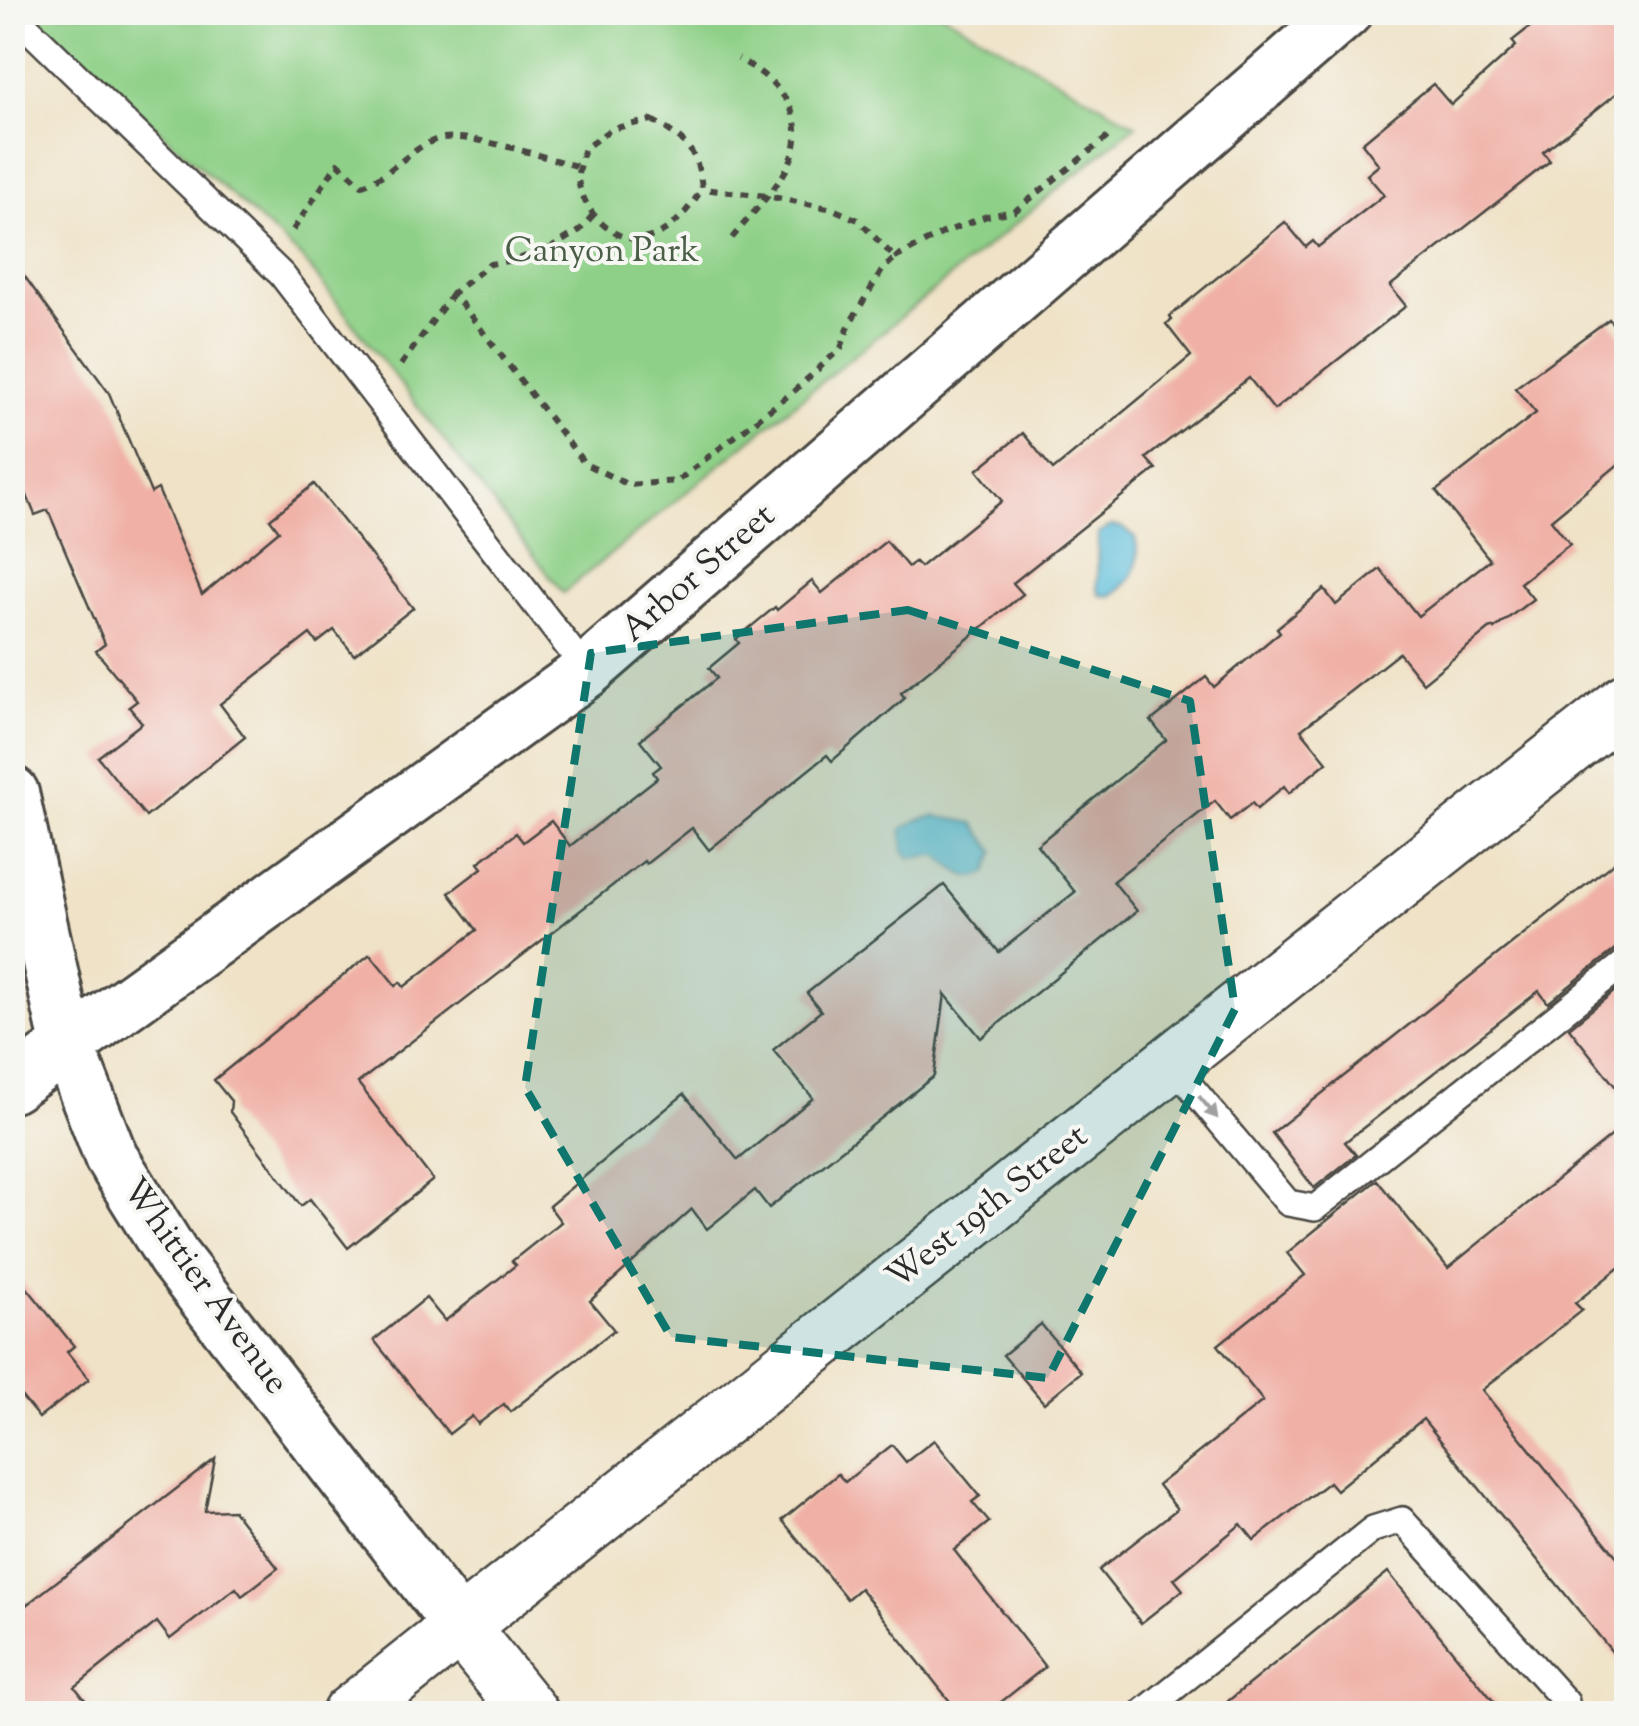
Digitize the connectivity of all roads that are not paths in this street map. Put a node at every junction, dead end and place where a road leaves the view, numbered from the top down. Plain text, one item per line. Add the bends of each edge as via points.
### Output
1 (1346, 12) edge
2 (12, 13) edge
3 (587, 671) junction
4 (1626, 702) edge
5 (12, 793) edge
6 (1626, 962) edge
7 (67, 1044) junction
8 (1171, 1063) junction
9 (12, 1086) edge
10 (459, 1625) junction
11 (350, 1714) edge
12 (531, 1714) edge
13 (1141, 1714) edge
14 (1565, 1714) edge

1 - 3 street, Arbor Street
2 - 3 lane via 270,264
3 - 7 street, Arbor Street
4 - 8 street, West 19th Street
5 - 7 street, Whittier Avenue
8 -> 6 lane via 1288,1204 1316,1208
7 - 9 street, Arbor Street
7 - 10 street, Whittier Avenue via 111,1157 174,1258
8 - 10 street, West 19th Street
10 - 11 street, West 19th Street
10 - 12 street, Whittier Avenue
13 - 14 lane via 1373,1528 1402,1520 1566,1702

